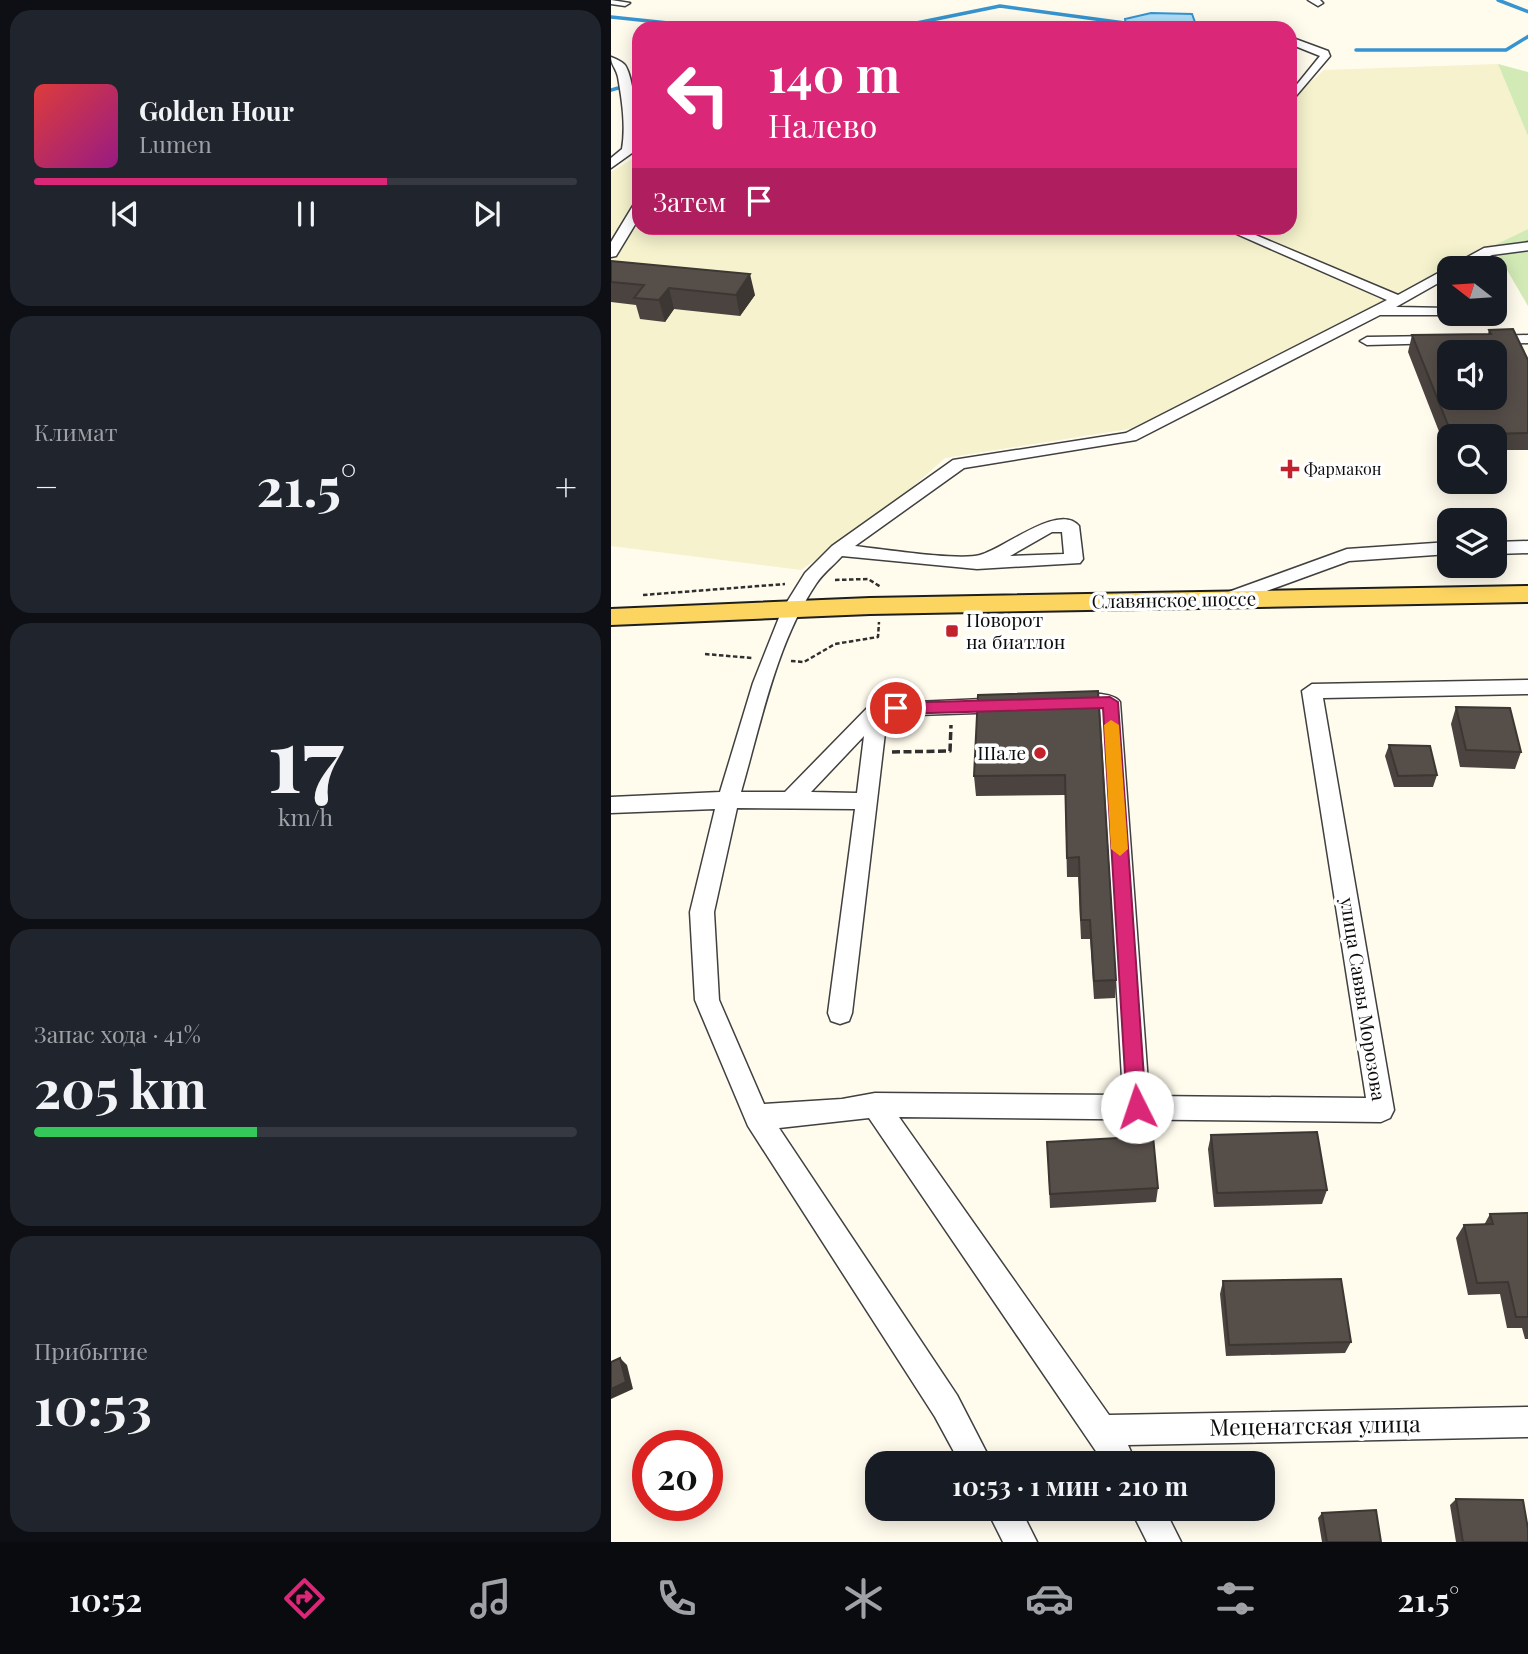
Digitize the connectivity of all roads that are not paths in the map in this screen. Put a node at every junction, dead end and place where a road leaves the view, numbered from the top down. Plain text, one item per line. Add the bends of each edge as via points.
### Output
1 (611, 1) edge
2 (625, 3) dead end
3 (1297, 43) edge
4 (611, 61) edge
5 (1297, 91) edge
6 (632, 141) edge
7 (632, 150) edge
8 (611, 164) edge
9 (632, 218) edge
10 (1246, 235) edge
11 (1528, 246) edge
12 (611, 253) edge
13 (1479, 256) edge
14 (1437, 278) edge
15 (1399, 300) junction
16 (1377, 311) junction
17 (1437, 312) edge
18 (1528, 339) edge
19 (1437, 340) edge
20 (1474, 340) edge
21 (1367, 341) dead end
22 (1528, 547) edge
23 (1507, 548) edge
24 (1437, 549) edge
25 (838, 550) junction
26 (977, 563) junction
27 (1528, 594) edge
28 (1227, 599) junction
29 (791, 610) junction
30 (611, 617) edge
31 (1528, 687) edge
32 (878, 709) junction
33 (873, 752) junction
34 (835, 754) junction
35 (728, 800) junction
36 (791, 800) junction
37 (867, 800) junction
38 (611, 805) edge
39 (840, 1013) dead end
40 (875, 1105) junction
41 (1137, 1107) junction
42 (756, 1117) junction
43 (1528, 1422) edge
44 (1102, 1430) junction
45 (970, 1451) edge
46 (1114, 1451) edge
47 (1009, 1521) edge
48 (1153, 1521) edge
49 (1021, 1542) edge
50 (1165, 1542) edge

1 - 2 street
3 - 5 street via 1325,56
4 - 6 street via 623,73
7 - 8 street
9 - 12 street
10 - 15 street
11 - 13 street
14 - 15 street
15 - 16 street
16 - 17 street
16 - 25 street via 1130,437 959,464
18 - 20 street
19 - 21 street
22 - 23 street
24 - 28 street via 1347,555
25 - 26 street
25 - 29 street via 811,577
26 - 26 street via 1074,559 1070,526 1048,526 1012,549
27 - 28 main road, Славянское шоссе
28 - 29 main road, Славянское шоссе
29 - 30 main road, Славянское шоссе
29 - 35 street via 763,683
31 - 41 street, улица Саввы Морозова via 1312,691 1381,1110
32 - 33 street
32 - 34 street
32 - 41 street via 1110,702
33 - 34 street
33 - 37 street
34 - 36 street
35 - 36 street
35 - 38 street
35 - 42 street via 702,912 707,1000
36 - 37 street
37 - 39 street
40 - 41 street, улица Саввы Морозова
40 - 42 street, улица Саввы Морозова
40 - 44 street
42 - 45 street via 946,1406
43 - 44 street, Меценатская улица
44 - 46 street
47 - 49 street
48 - 50 street

